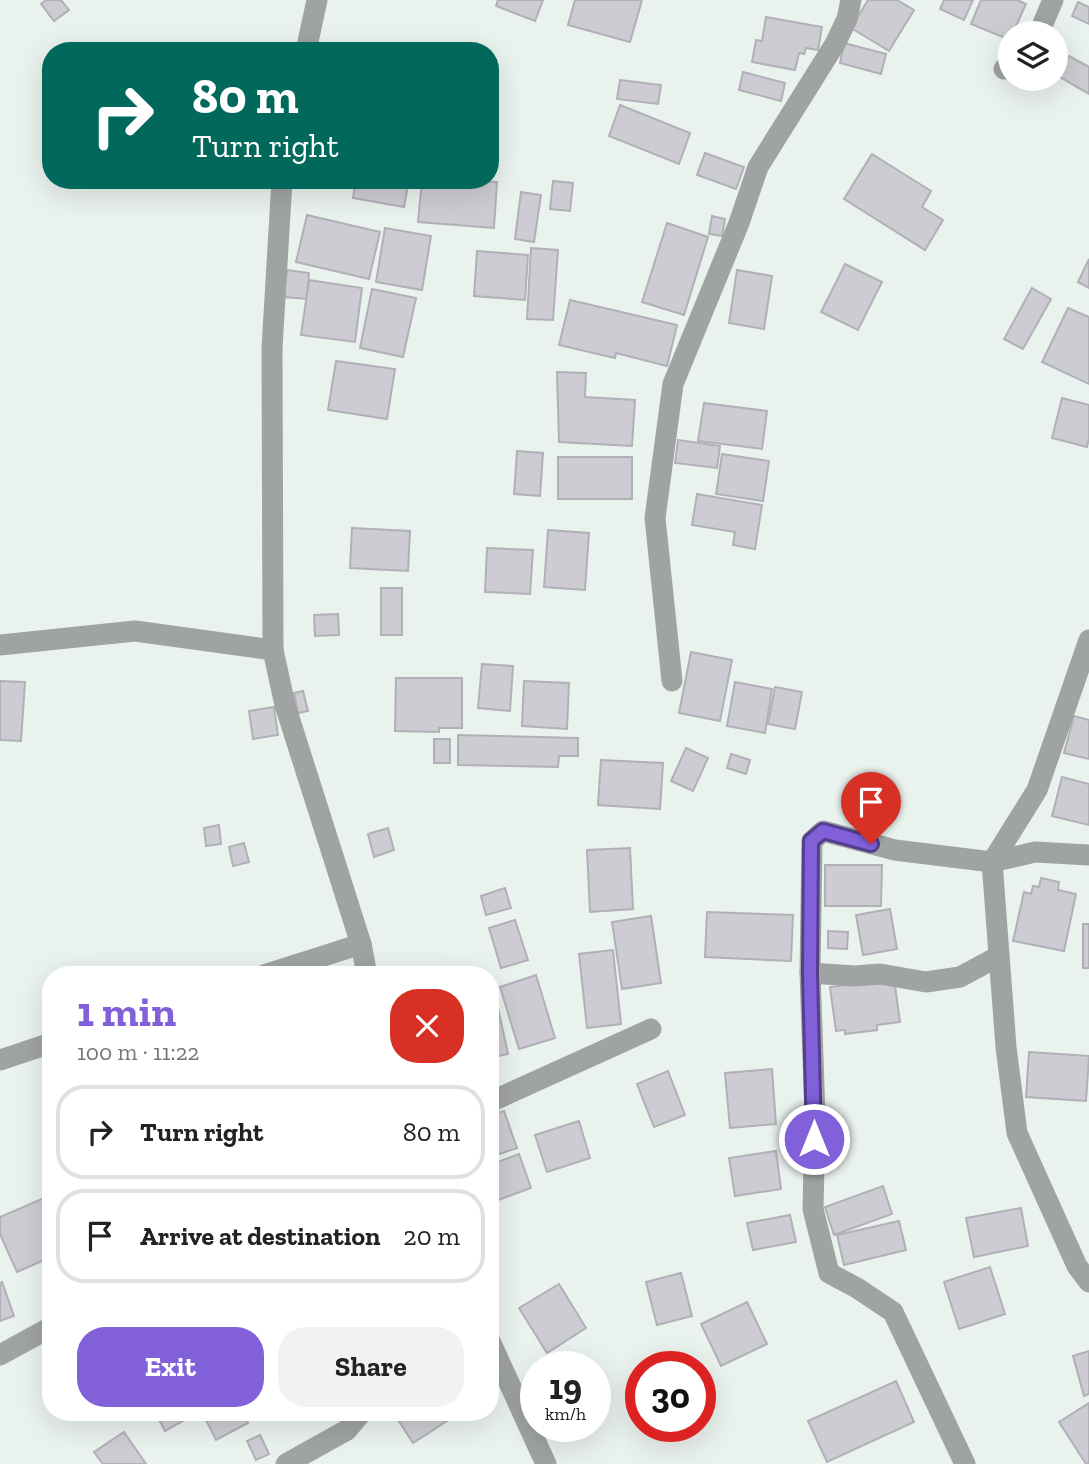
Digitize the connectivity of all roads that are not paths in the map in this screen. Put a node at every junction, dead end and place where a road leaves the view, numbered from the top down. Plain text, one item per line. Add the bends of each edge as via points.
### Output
1 (317, 0) edge
2 (851, 0) edge
3 (1054, 0) edge
4 (1044, 21) edge
5 (308, 42) edge
6 (281, 189) edge
7 (1089, 639) edge
8 (0, 645) edge
9 (273, 650) junction
10 (672, 681) dead end
11 (1089, 855) edge
12 (992, 862) junction
13 (361, 944) junction
14 (999, 956) junction
15 (292, 966) edge
16 (365, 966) edge
17 (810, 973) junction
18 (650, 1029) dead end
19 (42, 1046) edge
20 (0, 1060) edge
21 (499, 1098) edge
22 (1089, 1282) edge
23 (42, 1332) edge
24 (0, 1355) edge
25 (499, 1361) edge
26 (354, 1421) edge
27 (286, 1464) edge
28 (546, 1464) edge
29 (965, 1464) edge

1 - 5 street
2 - 10 street via 848,19 835,44 758,167 673,384 655,518
3 - 4 street
6 - 9 street via 272,348
7 - 12 street via 1037,790
8 - 9 street via 135,631
9 - 13 street via 285,705
11 - 12 street via 1035,852
12 - 14 street
12 - 17 street via 895,850 823,831 811,841
13 - 15 street
13 - 16 street
14 - 17 street via 960,977 926,982 880,974
14 - 22 street via 1017,1133 1077,1266
17 - 29 street via 813,1209 829,1273 893,1312
18 - 21 street
19 - 20 street
23 - 24 street
25 - 28 street
26 - 27 street via 347,1430

